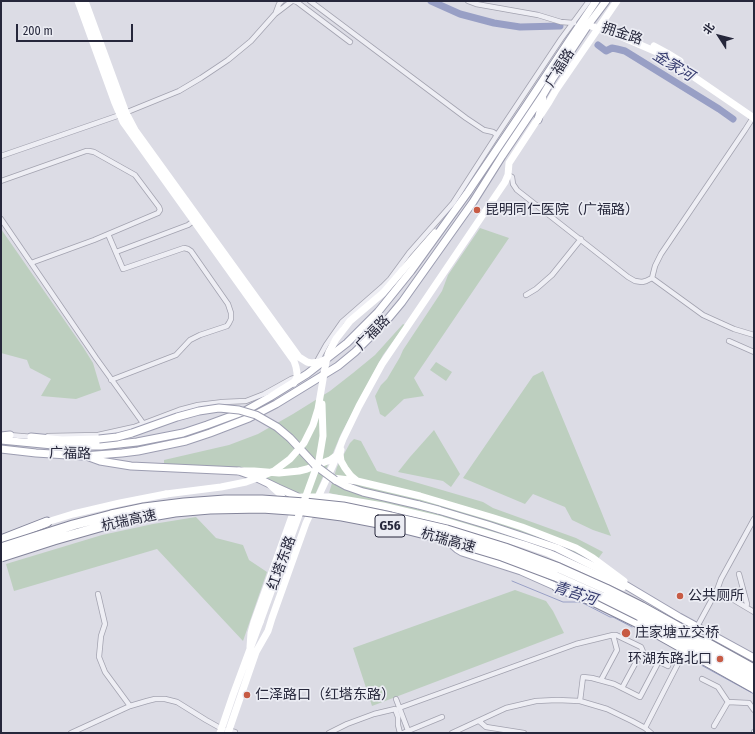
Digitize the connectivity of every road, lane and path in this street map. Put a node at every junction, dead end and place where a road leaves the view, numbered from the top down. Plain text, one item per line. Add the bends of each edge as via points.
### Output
1 (78, 1) edge
2 (85, 1) edge
3 (282, 1) edge
4 (293, 1) edge
5 (310, 1) edge
6 (468, 1) edge
7 (589, 1) edge
8 (596, 1) edge
9 (606, 1) edge
10 (617, 1) edge
11 (84, 10) junction
12 (275, 14) junction
13 (580, 24) junction
14 (599, 27) junction
15 (350, 42) dead end
16 (543, 95) junction
17 (123, 114) junction
18 (754, 116) edge
19 (538, 120) junction
20 (497, 135) junction
21 (1, 156) edge
22 (508, 175) junction
23 (1, 181) edge
24 (468, 192) junction
25 (453, 203) junction
26 (451, 216) junction
27 (1, 219) edge
28 (196, 219) junction
29 (108, 234) junction
30 (581, 239) junction
31 (116, 252) junction
32 (32, 263) junction
33 (652, 278) junction
34 (526, 295) dead end
35 (266, 316) junction
36 (754, 335) edge
37 (729, 341) dead end
38 (754, 352) edge
39 (327, 359) junction
40 (317, 363) junction
41 (307, 374) junction
42 (111, 380) junction
43 (295, 380) junction
44 (321, 390) junction
45 (143, 423) junction
46 (1, 435) edge
47 (10, 435) joint
48 (31, 437) junction
49 (1, 440) edge
50 (342, 443) junction
51 (1, 449) edge
52 (337, 455) junction
53 (83, 456) junction
54 (239, 471) junction
55 (327, 478) junction
56 (357, 481) junction
57 (270, 484) junction
58 (420, 496) junction
59 (298, 497) junction
60 (317, 501) junction
61 (754, 519) edge
62 (442, 520) junction
63 (47, 522) joint
64 (289, 525) junction
65 (437, 531) junction
66 (1, 540) edge
67 (1, 548) edge
68 (1, 557) edge
69 (739, 574) dead end
70 (557, 587) joint
71 (718, 590) junction
72 (98, 594) dead end
73 (639, 594) junction
74 (746, 607) junction
75 (754, 612) edge
76 (697, 627) junction
77 (613, 635) junction
78 (691, 639) junction
79 (250, 647) junction
80 (642, 650) junction
81 (754, 658) edge
82 (659, 662) junction
83 (668, 666) dead end
84 (754, 669) edge
85 (754, 674) edge
86 (702, 679) dead end
87 (754, 679) edge
88 (602, 680) junction
89 (622, 688) junction
90 (754, 688) edge
91 (396, 699) dead end
92 (580, 701) junction
93 (728, 702) junction
94 (130, 706) junction
95 (399, 708) junction
96 (754, 710) edge
97 (442, 717) dead end
98 (479, 722) junction
99 (714, 726) dead end
100 (645, 728) junction
101 (227, 732) edge
102 (409, 732) edge
103 (71, 733) edge
104 (329, 733) edge
105 (401, 733) edge
106 (452, 733) edge
107 (524, 733) edge
108 (651, 733) edge

1 - 11 main road
2 - 11 main road
3 - 12 street
4 - 12 street
4 - 15 street
5 - 20 street via 466,118
6 - 13 street
7 - 13 street
8 - 13 main road, 广福路
9 - 13 main road, 广福路
10 - 14 main road
11 - 17 main road
12 - 17 street via 251,41 201,78
13 - 14 main road, 拥金路
13 - 16 main road, 广福路
13 - 20 street
13 - 24 main road, 广福路
14 - 18 main road, 拥金路 via 625,32 662,49
14 - 19 main road
16 - 19 main road
16 - 53 main road, 广福路 via 473,202 402,302 355,352 338,366 276,404 210,433 138,451
17 - 21 street
17 - 28 main road via 127,128
18 - 33 street via 661,254
19 - 22 main road via 509,163
20 - 25 street
22 - 30 street via 512,177 517,190
22 - 50 main road, 红塔东路 via 382,364
23 - 29 street via 86,151 94,152 135,175 160,210
24 - 25 main road
24 - 26 main road, 广福路
25 - 26 main road
25 - 40 street via 386,283 342,322
26 - 39 main road, 广福路 via 378,312
26 - 44 main road, bridge via 383,293 353,318 339,335 328,357
27 - 32 street
28 - 31 street via 188,225
28 - 35 main road
29 - 31 street
29 - 32 street
30 - 33 street via 635,281
30 - 34 street via 552,275
31 - 42 street via 123,269 184,248 188,249 228,304 231,318 227,326 190,340 176,355
32 - 42 street
33 - 36 street via 703,315
35 - 40 main road via 299,357 307,362
35 - 43 main road via 294,360
37 - 38 street
39 - 40 main road
39 - 41 main road, 广福路
40 - 41 street
41 - 43 main road, 广福路
42 - 45 street
43 - 45 street via 291,378 246,401 198,405
43 - 49 main road, 广福路 via 245,411 163,438 101,446 63,446
44 - 63 main road, bridge via 317,414 302,446 281,467 263,476 221,487 120,503
44 - 79 main road, 红塔东路, bridge via 323,436 319,460
45 - 48 street via 98,435
46 - 47 main road
47 - 48 street
48 - 73 main road, bridge via 62,440 117,437 199,411 219,408 239,410 256,415 277,428 316,466 335,480 357,490 438,510 557,548
50 - 52 main road, 红塔东路
50 - 56 main road via 340,454 344,468
51 - 53 main road, 广福路 via 36,454
52 - 54 main road via 299,471
52 - 55 main road, 红塔东路
53 - 54 main road via 130,466
54 - 57 main road
55 - 56 main road
55 - 60 main road, 红塔东路
56 - 58 main road
57 - 59 main road
57 - 64 main road via 285,502
58 - 62 main road
58 - 73 main road via 494,518 576,548
59 - 60 main road
59 - 64 main road
60 - 62 main road via 329,497
60 - 65 main road via 327,508 371,515
60 - 101 main road, 红塔东路 via 306,523 268,631 256,652
61 - 71 street via 721,579
62 - 73 main road via 542,551
63 - 66 highway
64 - 79 main road via 254,622
65 - 70 main road via 462,552 521,571
65 - 78 main road via 510,554 581,582 624,602
67 - 84 highway, 杭瑞高速 / G56, bridge via 100,518 174,504 251,500 289,501 338,507 447,530 541,561 624,598
68 - 87 highway, 杭瑞高速 / G56, bridge via 108,525 175,512 262,508 342,516 445,539 550,574 620,605
69 - 74 street
70 - 90 highway, bridge via 593,600 640,624
71 - 74 street
71 - 76 street
72 - 94 street via 105,624 99,657 105,672
73 - 76 main road
74 - 75 street
76 - 78 street
76 - 81 main road
77 - 80 street
77 - 88 street via 616,650
77 - 95 street via 576,644
78 - 85 main road
78 - 100 street
79 - 101 main road, 红塔东路
80 - 82 street via 644,654
80 - 89 street
82 - 83 street
82 - 89 street via 640,697
86 - 93 street via 718,687
88 - 89 street
88 - 92 street via 583,677
91 - 95 street
92 - 98 street via 525,703 506,708
92 - 100 street via 607,709
93 - 96 street via 749,703
93 - 99 street
94 - 101 street via 155,699 177,702
94 - 103 street
95 - 102 street
97 - 102 street
98 - 106 street
98 - 107 street via 486,727
100 - 108 street
102 - 105 street
104 - 105 street via 395,708

